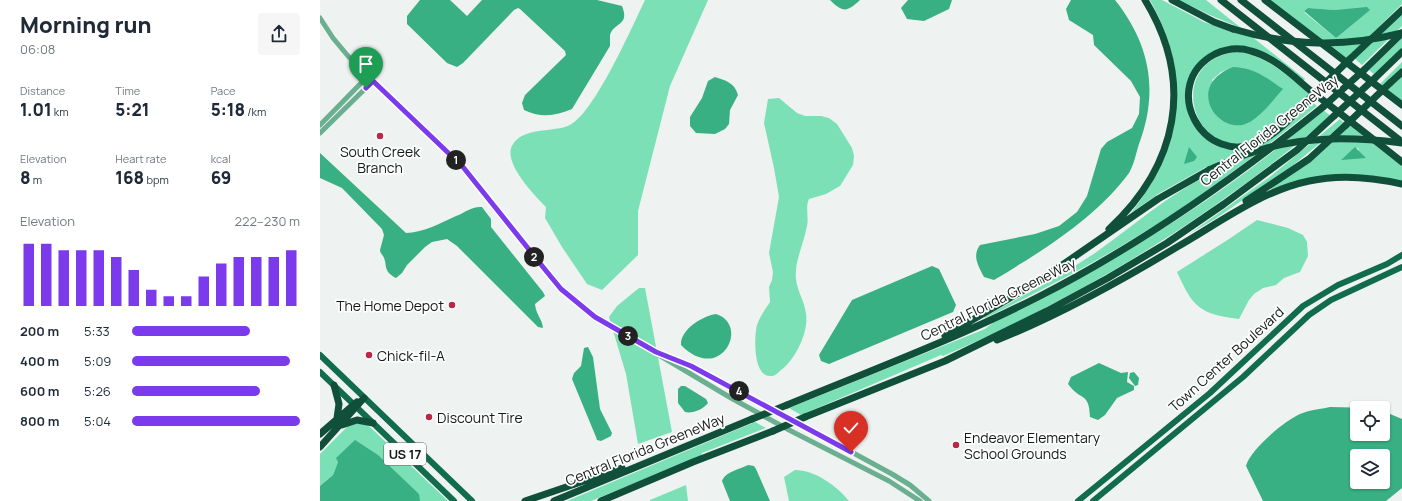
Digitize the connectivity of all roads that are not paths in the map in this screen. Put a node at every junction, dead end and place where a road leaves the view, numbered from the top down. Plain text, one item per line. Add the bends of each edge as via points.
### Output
1 (1145, 0) edge
2 (1172, 0) edge
3 (1221, 0) edge
4 (1242, 0) edge
5 (1265, 0) edge
6 (1402, 10) edge
7 (320, 18) edge
8 (1402, 33) edge
9 (1402, 52) edge
10 (1402, 72) edge
11 (368, 76) junction
12 (373, 81) junction
13 (1402, 105) edge
14 (320, 125) edge
15 (1402, 126) edge
16 (320, 133) edge
17 (1402, 143) edge
18 (1402, 162) edge
19 (1402, 184) edge
20 (1088, 248) junction
21 (1167, 253) junction
22 (1402, 255) edge
23 (1402, 267) edge
24 (656, 352) junction
25 (911, 354) junction
26 (320, 355) edge
27 (945, 361) junction
28 (320, 372) edge
29 (334, 385) junction
30 (364, 398) junction
31 (354, 406) junction
32 (336, 420) junction
33 (373, 423) junction
34 (337, 429) junction
35 (320, 434) edge
36 (687, 446) junction
37 (320, 447) edge
38 (454, 501) edge
39 (472, 501) edge
40 (525, 501) edge
41 (554, 501) edge
42 (601, 501) edge
43 (920, 501) edge
44 (929, 501) edge
45 (1078, 501) edge
46 (1093, 501) edge

1 - 20 highway via 1168,50 1173,74 1172,121 1162,156 1142,194 1128,211
2 - 8 highway, bridge via 1233,29 1284,41 1310,44 1373,40
3 - 17 highway
4 - 15 highway
5 - 13 highway
6 - 18 highway, bridge via 1350,60 1311,97 1270,136 1254,144 1237,147 1217,142 1199,128 1191,114 1189,94 1195,73 1208,59 1229,50 1251,51 1278,64
7 - 11 street via 333,38
8 - 25 highway, Central Florida GreeneWay, bridge via 1323,107 1226,182 1138,241 1040,296 979,326
9 - 27 highway, Central Florida GreeneWay, bridge via 1314,135 1260,178 1167,243 1068,300
10 - 21 highway, bridge via 1297,168
11 - 12 street
11 - 14 street
12 - 16 street
12 - 24 street via 463,167 561,289 595,317
17 - 20 highway, bridge via 1364,138 1324,139 1288,143 1259,150 1209,170 1158,199
19 - 21 highway via 1347,176 1294,185 1255,201
20 - 25 highway via 974,320
21 - 27 highway via 1122,280 1050,317
22 - 45 main road, Town Center Boulevard via 1338,285 1303,306 1215,388
23 - 46 main road, Town Center Boulevard via 1330,300 1309,315 1243,377
24 - 43 street via 731,398 889,481
24 - 44 street via 691,366 892,474
25 - 36 highway, Central Florida GreeneWay, bridge
26 - 30 main road, US 17
27 - 42 highway, Central Florida GreeneWay, bridge
28 - 29 main road, US 17
29 - 31 main road, US 17
29 - 32 highway via 340,409
30 - 31 highway
30 - 39 main road, US 17
31 - 32 highway
31 - 33 main road, US 17
31 - 34 highway
32 - 35 highway
33 - 34 highway via 354,420
33 - 38 main road, US 17
34 - 37 highway
36 - 40 highway
36 - 41 highway, Central Florida GreeneWay

